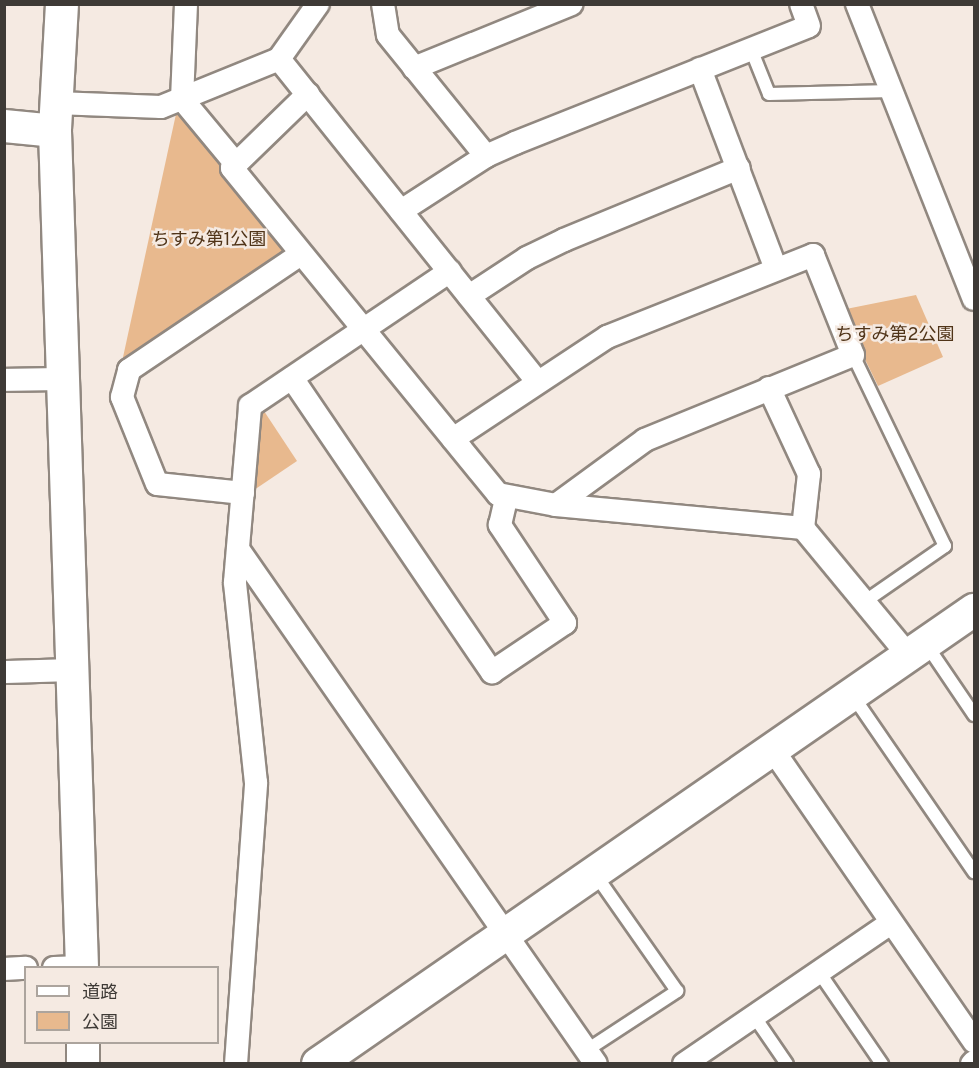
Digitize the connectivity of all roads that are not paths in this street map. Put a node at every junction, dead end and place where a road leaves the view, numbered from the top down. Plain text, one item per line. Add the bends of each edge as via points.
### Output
1 (62, 4) edge
2 (186, 4) edge
3 (318, 4) edge
4 (383, 4) edge
5 (572, 4) edge
6 (801, 4) edge
7 (857, 4) edge
8 (751, 50) junction
9 (279, 59) junction
10 (414, 68) junction
11 (700, 69) junction
12 (892, 91) junction
13 (308, 94) junction
14 (182, 99) junction
15 (56, 117) junction
16 (4, 126) edge
17 (486, 156) junction
18 (236, 164) junction
19 (739, 168) junction
20 (401, 212) junction
21 (301, 254) junction
22 (776, 269) junction
23 (450, 271) junction
24 (470, 296) junction
25 (975, 299) edge
26 (363, 329) junction
27 (853, 355) junction
28 (292, 378) junction
29 (65, 379) junction
30 (4, 380) edge
31 (537, 381) junction
32 (769, 388) junction
33 (453, 439) junction
34 (243, 493) junction
35 (506, 498) junction
36 (556, 505) junction
37 (803, 528) junction
38 (238, 549) junction
39 (864, 602) junction
40 (975, 610) edge
41 (917, 650) junction
42 (70, 670) junction
43 (4, 672) edge
44 (852, 695) junction
45 (975, 715) edge
46 (773, 750) junction
47 (975, 872) edge
48 (595, 874) junction
49 (891, 923) junction
50 (508, 934) junction
51 (82, 966) edge
52 (24, 968) edge
53 (4, 969) edge
54 (819, 972) junction
55 (754, 1016) junction
56 (975, 1041) edge
57 (83, 1044) edge
58 (591, 1057) edge
59 (690, 1062) edge
60 (83, 1064) edge
61 (236, 1064) edge
62 (318, 1064) edge
63 (787, 1064) edge
64 (882, 1064) edge

1 - 15 street
2 - 14 street
3 - 9 street
4 - 10 street via 388,34
5 - 10 street
6 - 8 street via 809,26
7 - 12 street
8 - 11 street
8 - 12 lane via 769,94
9 - 13 street
9 - 14 street
10 - 17 street
11 - 17 street
11 - 19 street
12 - 25 street
13 - 18 street
13 - 20 street
14 - 15 street via 161,107
14 - 18 street
15 - 16 street
15 - 29 street
17 - 20 street
18 - 21 street via 232,168
19 - 22 street
19 - 24 street via 554,244
20 - 23 street
21 - 26 street
21 - 34 street via 129,370 122,397 157,484
22 - 27 street via 813,255
22 - 31 street via 607,337
23 - 24 street
23 - 26 street
24 - 31 street
26 - 28 street
26 - 33 street
27 - 32 street
27 - 39 lane via 945,546
28 - 34 street via 250,406
28 - 35 street via 492,672 565,623 500,525
29 - 30 street
29 - 42 street
31 - 33 street
32 - 36 street via 645,440
32 - 37 street via 809,474
33 - 35 street via 498,494
34 - 38 street
35 - 36 street
36 - 37 street
37 - 39 street
38 - 50 street
38 - 61 street via 235,582 256,783
39 - 41 street
40 - 41 street
41 - 44 street
41 - 45 lane
42 - 43 street
42 - 51 street
44 - 46 street
44 - 47 lane
46 - 48 street
46 - 49 street
48 - 50 street
48 - 58 lane via 677,991
49 - 54 street
49 - 56 street
50 - 58 street
50 - 62 street
52 - 53 street
54 - 55 street
54 - 64 lane
55 - 59 street
55 - 63 lane
57 - 60 street

